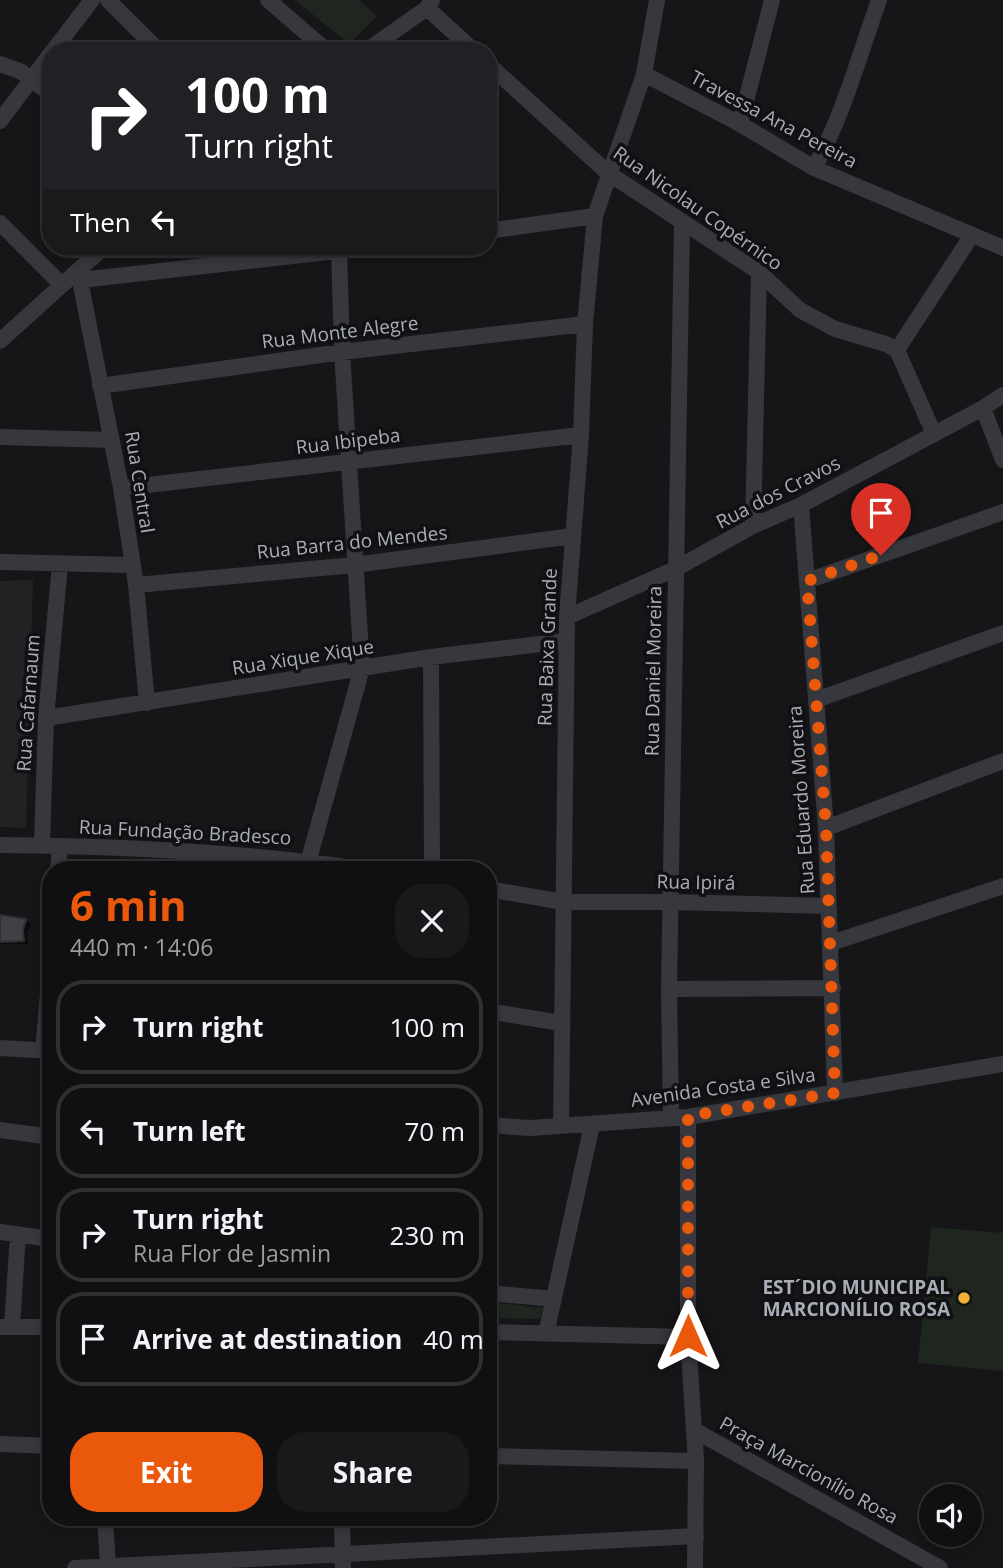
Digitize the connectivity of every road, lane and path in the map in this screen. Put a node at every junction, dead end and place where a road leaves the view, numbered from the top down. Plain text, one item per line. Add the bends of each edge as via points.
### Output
1 (92, 0) edge
2 (108, 0) edge
3 (268, 0) edge
4 (657, 0) edge
5 (772, 0) edge
6 (878, 0) edge
7 (430, 4) edge
8 (60, 42) edge
9 (150, 42) edge
10 (317, 42) edge
11 (378, 42) edge
12 (466, 42) edge
13 (0, 64) edge
14 (42, 65) edge
15 (643, 74) junction
16 (497, 77) edge
17 (31, 79) junction
18 (42, 87) edge
19 (0, 121) edge
20 (740, 124) junction
21 (814, 168) junction
22 (608, 173) junction
23 (595, 216) junction
24 (0, 223) edge
25 (682, 224) junction
26 (497, 230) edge
27 (972, 235) junction
28 (1003, 248) edge
29 (96, 256) edge
30 (270, 256) edge
31 (340, 256) edge
32 (759, 272) junction
33 (79, 275) junction
34 (62, 285) junction
35 (585, 324) junction
36 (0, 341) edge
37 (897, 350) junction
38 (342, 352) junction
39 (100, 386) junction
40 (1003, 395) edge
41 (983, 408) junction
42 (934, 434) junction
43 (580, 435) junction
44 (0, 437) edge
45 (112, 440) junction
46 (1003, 460) edge
47 (348, 463) junction
48 (121, 488) junction
49 (801, 505) junction
50 (1003, 512) edge
51 (753, 526) junction
52 (573, 536) junction
53 (0, 562) edge
54 (60, 564) junction
55 (132, 565) junction
56 (354, 565) junction
57 (674, 569) junction
58 (807, 581) junction
59 (136, 585) junction
60 (567, 617) junction
61 (1003, 633) edge
62 (566, 641) junction
63 (431, 657) junction
64 (362, 668) junction
65 (816, 700) junction
66 (147, 703) junction
67 (46, 718) junction
68 (1003, 761) edge
69 (826, 828) junction
70 (0, 845) edge
71 (43, 845) junction
72 (60, 846) junction
73 (215, 852) junction
74 (59, 861) edge
75 (214, 861) edge
76 (279, 861) edge
77 (308, 861) edge
78 (432, 861) edge
79 (1003, 886) edge
80 (497, 891) edge
81 (563, 902) junction
82 (671, 902) junction
83 (828, 906) junction
84 (831, 943) junction
85 (833, 988) junction
86 (669, 989) junction
87 (497, 1012) edge
88 (561, 1023) junction
89 (0, 1048) edge
90 (42, 1051) edge
91 (1003, 1063) edge
92 (835, 1093) junction
93 (688, 1116) junction
94 (671, 1118) junction
95 (592, 1125) junction
96 (497, 1126) edge
97 (561, 1126) junction
98 (0, 1130) edge
99 (42, 1136) edge
100 (0, 1232) edge
101 (18, 1235) junction
102 (42, 1238) edge
103 (497, 1294) edge
104 (554, 1300) junction
105 (6, 1326) edge
106 (42, 1327) edge
107 (497, 1332) edge
108 (546, 1334) junction
109 (688, 1336) junction
110 (694, 1430) junction
111 (0, 1444) edge
112 (42, 1446) edge
113 (497, 1457) edge
114 (696, 1461) junction
115 (105, 1526) edge
116 (342, 1526) edge
117 (695, 1536) junction
118 (343, 1561) edge
119 (108, 1566) junction
120 (75, 1568) edge
121 (695, 1568) edge
122 (940, 1568) edge

1 - 8 street
2 - 9 street
3 - 10 street
4 - 15 street, Rua Baixa Grande
5 - 20 street
6 - 21 street via 838,116
7 - 11 street
7 - 12 street
13 - 17 street
14 - 17 street
15 - 20 street, Travessa Ana Pereira
15 - 22 street, Rua Baixa Grande
16 - 22 street, Rua Nicolau Copérnico
17 - 18 street
17 - 19 street
20 - 21 street, Travessa Ana Pereira
21 - 27 street, Travessa Ana Pereira
22 - 23 street, Rua Baixa Grande
22 - 25 street, Rua Nicolau Copérnico
23 - 26 street
23 - 35 street, Rua Baixa Grande
24 - 34 street
25 - 32 street, Rua Nicolau Copérnico
25 - 57 street, Rua Daniel Moreira
27 - 28 street, Travessa Ana Pereira
27 - 37 street
29 - 33 street
30 - 33 street
31 - 38 street
32 - 37 street, Rua Nicolau Copérnico via 810,316
32 - 51 street
33 - 34 street
33 - 39 street, Rua Central
34 - 36 street
35 - 38 street, Rua Monte Alegre
35 - 43 street, Rua Baixa Grande
37 - 42 street
38 - 39 street, Rua Monte Alegre
38 - 47 street
39 - 45 street, Rua Central
40 - 41 street, Rua dos Cravos
41 - 42 street, Rua dos Cravos
41 - 46 street
42 - 49 street, Rua dos Cravos
43 - 47 street, Rua Ibipeba
43 - 52 street, Rua Baixa Grande
44 - 45 street
45 - 48 street, Rua Central
47 - 48 street, Rua Ibipeba
47 - 56 street
48 - 55 street, Rua Central
49 - 51 street, Rua dos Cravos
49 - 58 street, Rua Eduardo Moreira
50 - 58 street
51 - 57 street, Rua dos Cravos
52 - 56 street, Rua Barra do Mendes
52 - 60 street, Rua Baixa Grande
53 - 54 street
54 - 55 street
54 - 67 street, Rua Cafarnaum
55 - 59 street, Rua Central
56 - 59 street, Rua Barra do Mendes
56 - 64 street
57 - 60 street, Rua dos Cravos
57 - 82 street, Rua Daniel Moreira
58 - 65 street, Rua Eduardo Moreira
59 - 66 street, Rua Central
60 - 62 street, Rua Baixa Grande
61 - 65 street
62 - 63 street, Rua Xique Xique
62 - 81 street, Rua Baixa Grande
63 - 64 street, Rua Xique Xique
63 - 78 street
64 - 66 street, Rua Xique Xique
64 - 77 street
65 - 69 street, Rua Eduardo Moreira
66 - 67 street, Rua Xique Xique
67 - 71 street, Rua Cafarnaum
68 - 69 street
69 - 83 street, Rua Eduardo Moreira
70 - 71 street, Rua Fundação Bradesco
71 - 72 street, Rua Fundação Bradesco
72 - 73 street, Rua Fundação Bradesco
72 - 74 street
73 - 75 street
73 - 76 street, Rua Fundação Bradesco
79 - 84 street
80 - 81 street
81 - 82 street, Rua Ipirá
81 - 88 street, Rua Baixa Grande
82 - 83 street, Rua Ipirá
82 - 86 street, Rua Daniel Moreira
83 - 84 street, Rua Eduardo Moreira
84 - 85 street, Rua Eduardo Moreira
85 - 86 street
85 - 92 street, Rua Eduardo Moreira
86 - 94 street, Rua Daniel Moreira
87 - 88 street
88 - 97 street, Rua Baixa Grande
89 - 90 street
91 - 92 street, Avenida Costa e Silva
92 - 93 street, Avenida Costa e Silva
93 - 94 street, Avenida Costa e Silva
93 - 109 street
94 - 95 street, Avenida Costa e Silva
95 - 97 street, Avenida Costa e Silva
95 - 104 street
96 - 97 street, Avenida Costa e Silva
98 - 99 street
100 - 101 street
101 - 102 street
101 - 105 street
103 - 104 street
104 - 108 street
105 - 106 street
107 - 108 street
108 - 109 street
109 - 110 street
110 - 114 street
110 - 122 street, Praça Marcionílio Rosa
111 - 112 street
113 - 114 street
114 - 117 street
115 - 119 street
116 - 118 street
117 - 118 street
117 - 121 street
118 - 119 street
119 - 120 street

